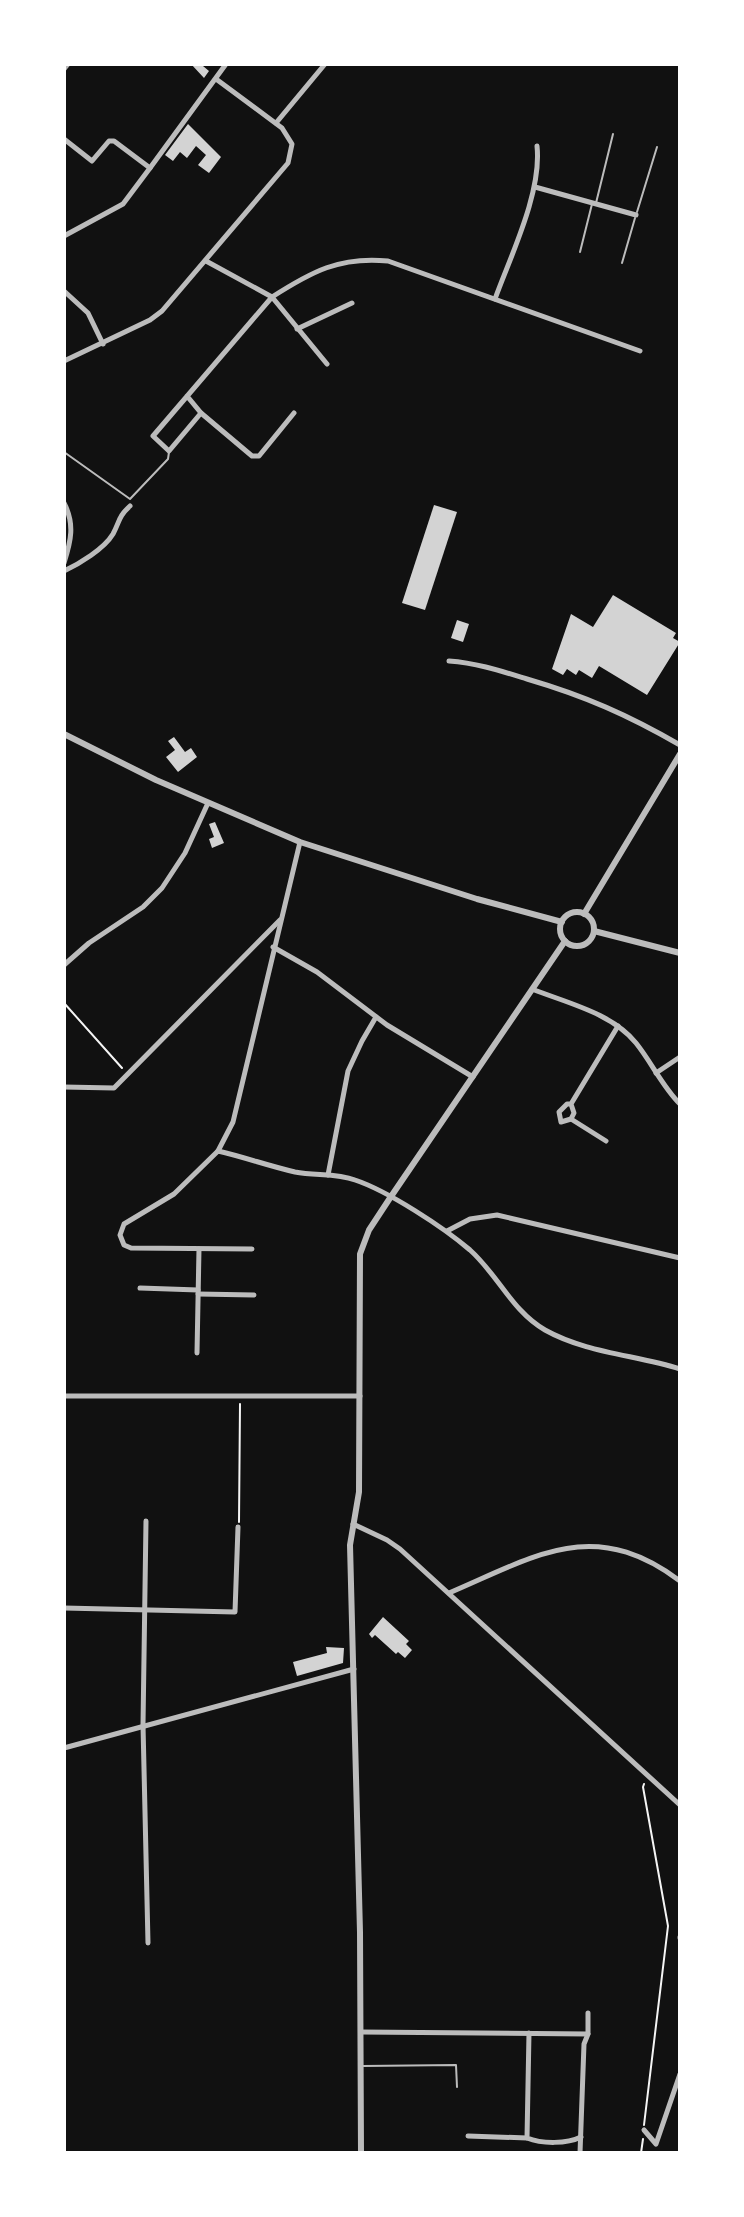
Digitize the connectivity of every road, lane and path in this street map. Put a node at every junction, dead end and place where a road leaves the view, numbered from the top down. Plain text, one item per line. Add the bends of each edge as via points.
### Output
1 (68, 64) edge
2 (226, 64) edge
3 (325, 64) edge
4 (64, 69) edge
5 (216, 79) junction
6 (276, 123) junction
7 (613, 134) dead end
8 (64, 139) edge
9 (537, 146) dead end
10 (657, 147) dead end
11 (150, 168) junction
12 (535, 187) junction
13 (594, 203) junction
14 (636, 215) junction
15 (64, 236) edge
16 (580, 252) dead end
17 (206, 261) junction
18 (622, 263) dead end
19 (64, 291) edge
20 (272, 297) junction
21 (495, 299) junction
22 (352, 303) dead end
23 (297, 329) junction
24 (103, 344) junction
25 (640, 351) dead end
26 (64, 361) edge
27 (327, 364) dead end
28 (187, 396) junction
29 (201, 413) junction
30 (294, 413) dead end
31 (169, 451) junction
32 (64, 452) edge
33 (64, 503) edge
34 (130, 506) dead end
35 (64, 563) edge
36 (64, 571) edge
37 (449, 661) dead end
38 (64, 734) edge
39 (680, 745) edge
40 (680, 754) edge
41 (208, 803) junction
42 (300, 842) junction
43 (584, 914) junction
44 (281, 919) junction
45 (562, 922) junction
46 (594, 931) junction
47 (565, 941) junction
48 (273, 947) junction
49 (680, 953) edge
50 (64, 965) edge
51 (532, 989) junction
52 (64, 1003) edge
53 (377, 1017) junction
54 (618, 1026) junction
55 (680, 1057) edge
56 (656, 1073) junction
57 (128, 1075) junction
58 (474, 1078) junction
59 (64, 1087) edge
60 (571, 1104) junction
61 (680, 1104) edge
62 (571, 1119) junction
63 (606, 1141) dead end
64 (218, 1151) junction
65 (328, 1175) junction
66 (390, 1198) junction
67 (447, 1231) junction
68 (199, 1249) junction
69 (252, 1249) dead end
70 (680, 1258) edge
71 (140, 1288) dead end
72 (198, 1292) junction
73 (254, 1295) dead end
74 (197, 1353) dead end
75 (680, 1369) edge
76 (240, 1395) junction
77 (64, 1396) edge
78 (361, 1396) junction
79 (146, 1521) dead end
80 (353, 1524) junction
81 (238, 1527) joint
82 (680, 1581) edge
83 (449, 1593) junction
84 (64, 1608) edge
85 (144, 1610) junction
86 (354, 1669) junction
87 (143, 1725) junction
88 (64, 1748) edge
89 (648, 1775) junction
90 (680, 1805) edge
91 (148, 1943) dead end
92 (588, 2013) dead end
93 (361, 2032) junction
94 (529, 2033) junction
95 (588, 2034) junction
96 (361, 2066) junction
97 (680, 2074) edge
98 (457, 2087) dead end
99 (644, 2130) junction
100 (468, 2136) dead end
101 (581, 2137) junction
102 (527, 2138) junction
103 (571, 2142) junction
104 (580, 2151) edge
105 (361, 2153) edge
106 (641, 2153) edge

1 - 4 street
2 - 5 street
3 - 6 street
5 - 6 street
5 - 11 street
6 - 17 street via 292,144 288,163
7 - 13 lane
8 - 11 street via 92,161 114,141
9 - 12 street
10 - 14 lane
11 - 15 street via 123,204
12 - 13 street
12 - 21 street
13 - 14 street
13 - 16 lane
14 - 18 lane
17 - 20 street
17 - 24 street via 162,311
19 - 24 street via 88,313
20 - 21 street via 312,272 356,259 388,261
20 - 23 street
20 - 28 street
21 - 25 street
22 - 23 street
23 - 27 street
24 - 26 street
28 - 29 street
28 - 31 street via 153,436
29 - 30 street via 252,456 259,456
29 - 31 street
31 - 32 lane via 164,464 130,499
33 - 35 street via 72,527
34 - 36 street via 118,517 111,538
37 - 39 street via 474,662 580,694
38 - 41 street
40 - 43 street
41 - 42 street
41 - 50 street via 162,888
42 - 44 street
42 - 45 street
43 - 45 street via 573,913
43 - 46 street
44 - 48 street
44 - 57 street
45 - 47 street
46 - 47 street via 583,945
46 - 49 street
47 - 51 street
48 - 53 street
48 - 64 street via 233,1122
51 - 54 street
51 - 58 street
52 - 57 path
53 - 58 street
53 - 65 street via 348,1071
54 - 56 street
54 - 60 street
55 - 56 street
56 - 61 street
57 - 59 street via 114,1088
58 - 66 street
60 - 62 street
60 - 62 street via 558,1115 561,1122
62 - 63 street
64 - 65 street
64 - 68 street via 174,1194 121,1229 121,1241 131,1248
65 - 66 street via 361,1182
66 - 67 street
66 - 78 street via 360,1254
67 - 70 street via 470,1219 497,1215
67 - 75 street via 543,1329 590,1347
68 - 69 street
68 - 72 street
71 - 72 street
72 - 73 street
72 - 74 street
76 - 77 street
76 - 78 street
76 - 81 path
78 - 80 street
79 - 85 street
80 - 83 street via 387,1540
80 - 86 street
81 - 85 street via 235,1612
82 - 83 street via 630,1552 583,1546 538,1555
83 - 89 street
84 - 85 street
85 - 87 street
86 - 87 street
86 - 93 street
87 - 88 street
87 - 91 street
89 - 90 street
89 - 99 path via 643,1787 668,1926
92 - 95 street
93 - 94 street
93 - 96 street
94 - 95 street
94 - 102 street
95 - 101 street
96 - 98 lane via 456,2065
96 - 105 street
97 - 99 street via 656,2144
99 - 106 path
100 - 102 street
101 - 103 street
101 - 104 street
102 - 103 street
103 - 104 street

